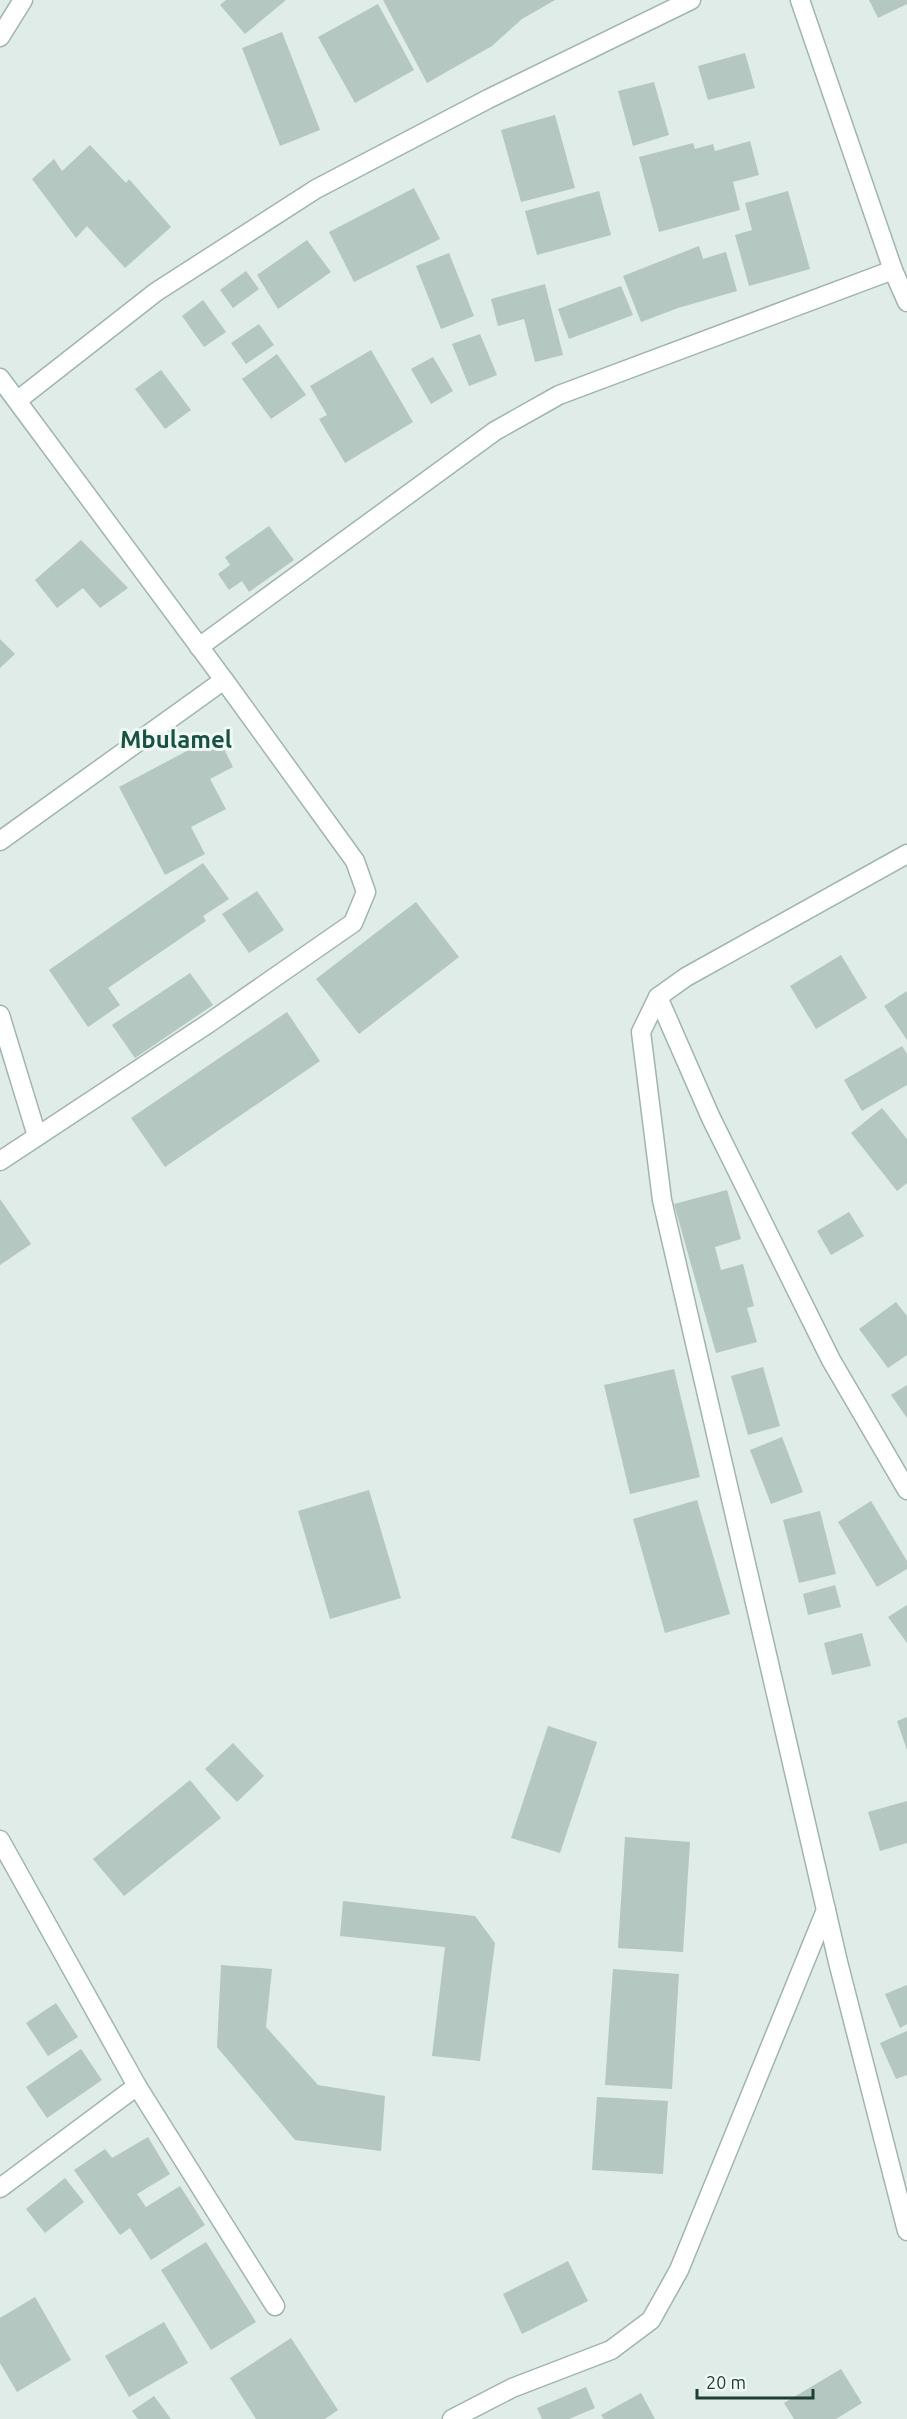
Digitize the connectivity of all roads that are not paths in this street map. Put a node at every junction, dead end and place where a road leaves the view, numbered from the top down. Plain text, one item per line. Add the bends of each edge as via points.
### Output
1 (23, 0) edge
2 (691, 0) edge
3 (800, 0) edge
4 (0, 37) edge
5 (893, 270) junction
6 (907, 302) edge
7 (0, 378) edge
8 (18, 400) junction
9 (199, 647) junction
10 (224, 680) junction
11 (0, 841) edge
12 (907, 854) edge
13 (658, 997) junction
14 (0, 1015) edge
15 (37, 1136) junction
16 (0, 1161) edge
17 (907, 1490) edge
18 (0, 1840) edge
19 (826, 1910) junction
20 (137, 2086) junction
21 (0, 2188) edge
22 (907, 2231) edge
23 (275, 2306) dead end
24 (452, 2419) edge

1 - 4 street
2 - 8 street via 316,189 156,292
3 - 5 street
5 - 6 street
5 - 9 street via 559,395 495,431
7 - 8 street
8 - 9 street
9 - 10 street
10 - 11 street
10 - 15 street via 355,861 366,892 353,923
12 - 13 street via 686,977
13 - 17 street via 711,1118 831,1360
13 - 19 street via 641,1032 662,1200
14 - 15 street
15 - 16 street
18 - 20 street
19 - 22 street
19 - 24 street via 679,2270 651,2320 611,2350 512,2388
20 - 21 street
20 - 23 street

